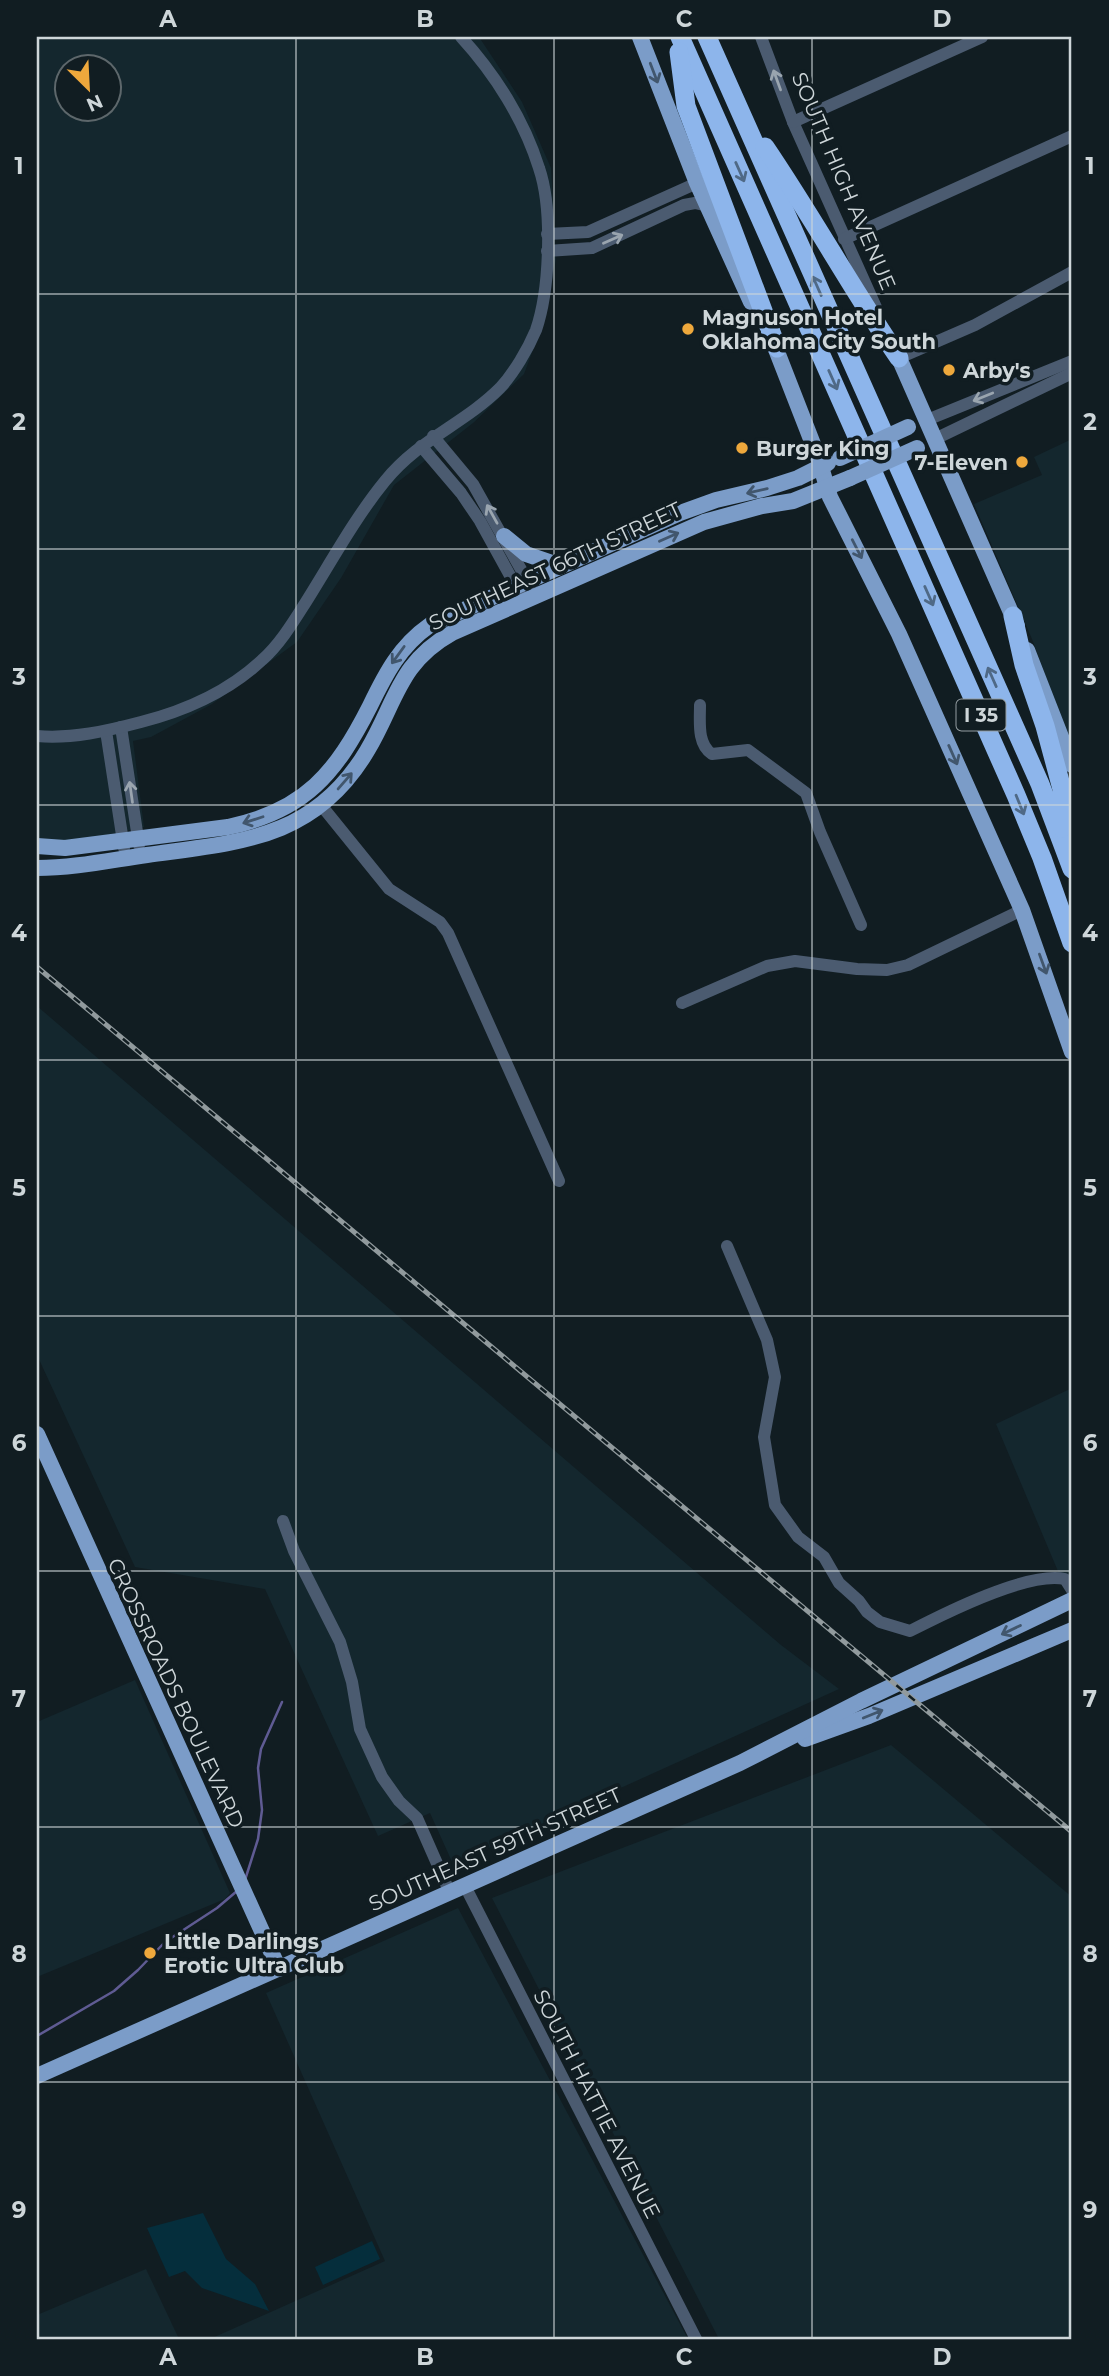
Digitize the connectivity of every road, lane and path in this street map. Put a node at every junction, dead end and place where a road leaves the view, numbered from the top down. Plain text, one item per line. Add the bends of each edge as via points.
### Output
1 (461, 37) edge
2 (640, 37) edge
3 (678, 37) edge
4 (707, 37) edge
5 (761, 37) edge
6 (982, 37) edge
7 (739, 109) junction
8 (793, 122) junction
9 (1072, 135) edge
10 (697, 183) junction
11 (708, 206) junction
12 (547, 234) junction
13 (844, 239) junction
14 (547, 251) junction
15 (1072, 272) edge
16 (777, 348) junction
17 (899, 358) junction
18 (1072, 361) edge
19 (1072, 373) edge
20 (927, 420) junction
21 (433, 436) junction
22 (935, 439) junction
23 (421, 446) junction
24 (820, 466) junction
25 (827, 488) junction
26 (504, 536) junction
27 (561, 566) junction
28 (521, 583) junction
29 (529, 599) junction
30 (1013, 616) junction
31 (700, 705) dead end
32 (121, 727) junction
33 (106, 731) junction
34 (37, 736) edge
35 (1072, 765) edge
36 (321, 805) junction
37 (131, 840) junction
38 (1062, 840) junction
39 (37, 846) edge
40 (133, 857) junction
41 (37, 868) edge
42 (1072, 869) edge
43 (1022, 911) junction
44 (861, 925) dead end
45 (1072, 943) edge
46 (682, 1003) dead end
47 (1072, 1052) edge
48 (559, 1181) dead end
49 (727, 1246) dead end
50 (37, 1434) edge
51 (42, 1459) edge
52 (283, 1521) dead end
53 (1072, 1590) edge
54 (1072, 1600) edge
55 (1072, 1630) edge
56 (740, 1763) junction
57 (457, 1889) junction
58 (279, 1969) junction
59 (37, 2076) edge
60 (696, 2339) edge

1 - 12 street via 514,109 532,148 544,184
2 -> 10 main road
3 - 16 highway via 686,106
3 -> 45 highway, I 35 via 1016,794
4 - 7 highway, I 35
8 -> 5 street, SOUTH HIGH AVENUE
6 - 8 street
7 - 17 highway
38 -> 7 highway, I 35
8 - 13 street, SOUTH HIGH AVENUE
9 - 13 street
10 - 11 main road
10 - 12 street via 588,232
14 -> 11 street via 592,248 684,205
11 - 16 main road
12 - 14 street
13 - 17 street, SOUTH HIGH AVENUE
14 - 21 street via 546,286 535,330 515,368 500,388
15 - 17 street via 975,325
16 - 24 main road
17 - 20 main road, SOUTH HIGH AVENUE
18 -> 20 street, SOUTHEAST 66TH STREET
19 - 22 street, SOUTHEAST 66TH STREET
20 - 22 main road, SOUTH HIGH AVENUE
20 - 24 main road, SOUTHEAST 66TH STREET, bridge
21 - 23 street
26 -> 21 street via 473,484
22 - 25 main road, SOUTHEAST 66TH STREET, bridge
22 - 30 main road, SOUTH HIGH AVENUE
23 - 28 street via 461,493
23 - 32 street via 384,483 263,660 206,699 166,716
24 - 25 main road
24 -> 27 main road, SOUTHEAST 66TH STREET via 774,486 689,509
29 -> 25 main road, SOUTHEAST 66TH STREET via 705,522
25 -> 43 main road via 912,662
26 - 27 main road via 526,554
26 - 28 street
27 - 28 main road, SOUTHEAST 66TH STREET
28 - 29 street
28 -> 37 main road, SOUTHEAST 66TH STREET via 430,625 404,646 338,762 291,805 249,822
36 -> 29 main road, SOUTHEAST 66TH STREET via 368,751 404,678 423,652 452,633
30 - 35 main road, SOUTH HIGH AVENUE
30 - 38 highway via 1062,789
31 - 44 street via 705,750 712,754 748,750 806,793
32 - 33 street
37 -> 32 street
33 - 34 street
33 - 37 street
36 - 40 main road, SOUTHEAST 66TH STREET via 268,835
36 - 48 street via 389,889 440,922 448,933
37 - 39 main road, SOUTHEAST 66TH STREET via 65,848
37 - 40 street
38 - 42 highway, I 35
40 - 41 main road, SOUTHEAST 66TH STREET
43 - 46 street via 908,965 856,969 795,961 767,966
43 -> 47 main road
49 - 53 street via 767,1340 775,1377 764,1437 775,1505 867,1612 880,1622 910,1630 995,1592 1051,1576 1065,1579
50 - 51 main road, CROSSROADS BOULEVARD
51 - 58 main road, CROSSROADS BOULEVARD
52 - 57 street, SOUTH HATTIE AVENUE via 340,1642 360,1729 376,1765 417,1818
54 -> 56 main road, SOUTHEAST 59TH STREET
56 -> 55 main road, SOUTHEAST 59TH STREET via 869,1716
56 - 57 main road, SOUTHEAST 59TH STREET
57 - 58 main road, SOUTHEAST 59TH STREET
57 - 60 street, SOUTH HATTIE AVENUE
58 - 59 main road, SOUTHEAST 59TH STREET

